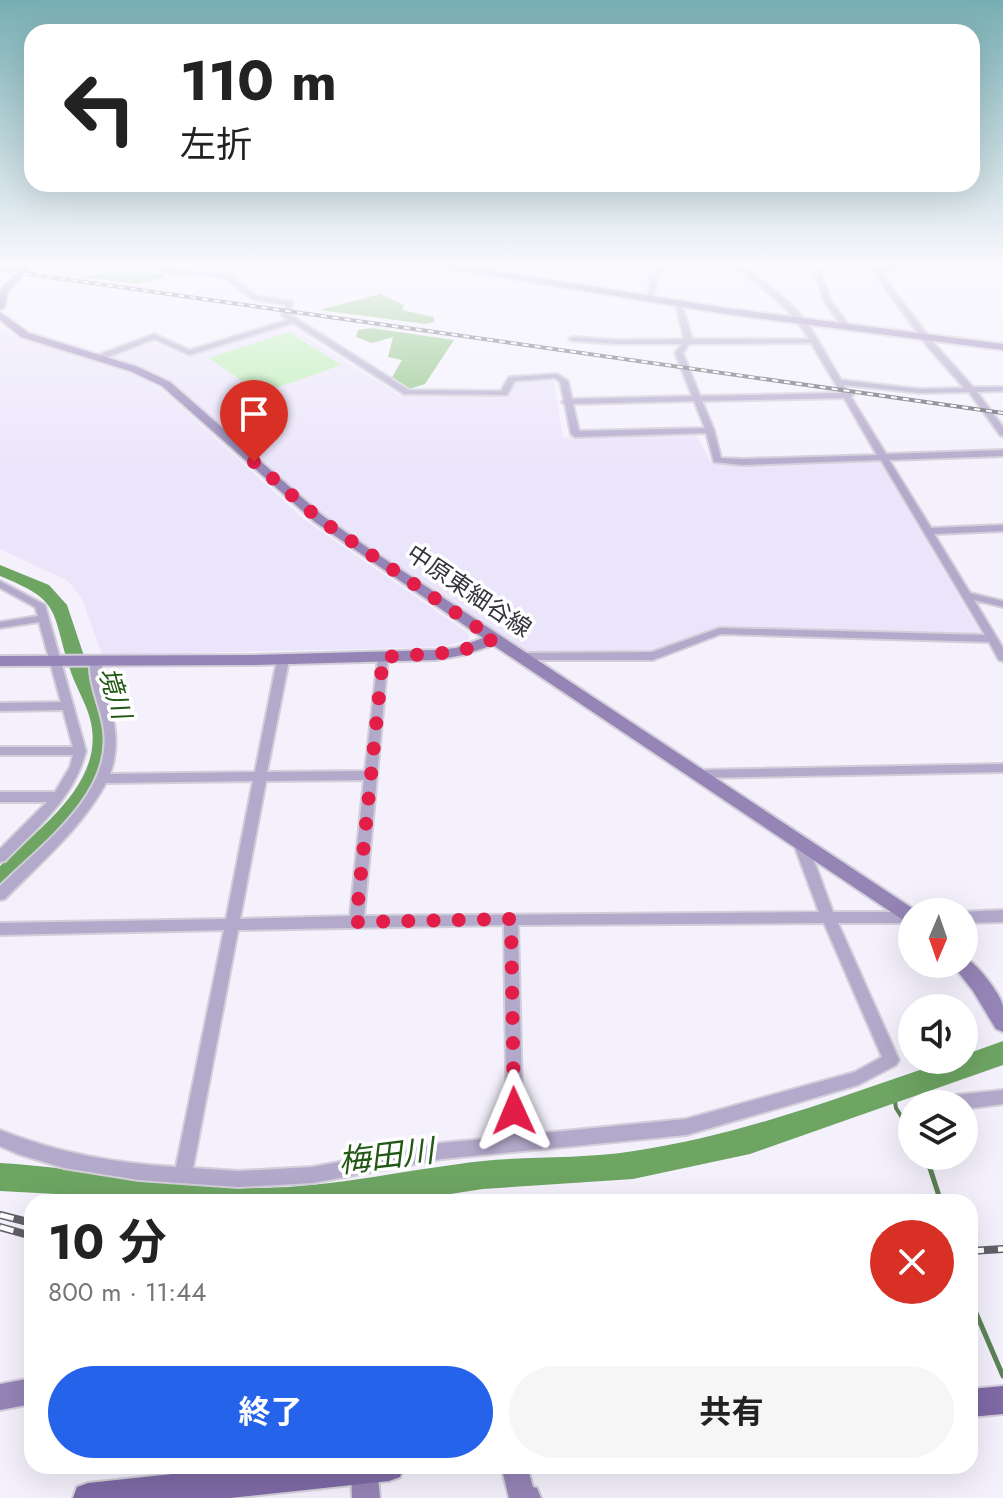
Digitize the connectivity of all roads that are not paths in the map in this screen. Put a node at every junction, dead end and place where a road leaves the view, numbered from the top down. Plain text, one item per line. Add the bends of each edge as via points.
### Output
1 (24, 334) edge
2 (252, 334) edge
3 (315, 334) edge
4 (686, 334) edge
5 (808, 334) edge
6 (909, 334) edge
7 (924, 336) junction
8 (573, 339) dead end
9 (688, 340) junction
10 (812, 341) junction
11 (1003, 347) edge
12 (98, 358) junction
13 (838, 382) junction
14 (1003, 389) edge
15 (971, 390) junction
16 (849, 395) junction
17 (699, 398) junction
18 (566, 402) junction
19 (710, 430) junction
20 (1003, 433) edge
21 (1003, 453) edge
22 (884, 457) junction
23 (1003, 528) edge
24 (927, 531) junction
25 (0, 584) edge
26 (965, 595) junction
27 (1003, 604) edge
28 (44, 618) junction
29 (0, 625) edge
30 (494, 639) junction
31 (993, 639) junction
32 (383, 657) junction
33 (521, 657) junction
34 (1003, 657) edge
35 (283, 660) junction
36 (0, 661) edge
37 (57, 661) junction
38 (91, 661) junction
39 (69, 706) junction
40 (0, 707) edge
41 (0, 751) edge
42 (80, 751) junction
43 (1003, 768) edge
44 (699, 774) junction
45 (372, 775) junction
46 (259, 778) junction
47 (104, 779) junction
48 (0, 797) edge
49 (59, 797) junction
50 (800, 842) junction
51 (1, 855) edge
52 (0, 895) edge
53 (898, 908) edge
54 (1003, 916) edge
55 (828, 917) junction
56 (978, 917) edge
57 (898, 918) edge
58 (511, 919) junction
59 (356, 922) junction
60 (234, 924) junction
61 (0, 929) edge
62 (974, 978) edge
63 (1003, 1023) edge
64 (1003, 1097) edge
65 (978, 1100) edge
66 (0, 1138) edge
67 (515, 1143) junction
68 (183, 1176) junction
69 (24, 1392) edge
70 (0, 1397) edge
71 (1003, 1400) edge
72 (978, 1402) edge
73 (516, 1474) edge
74 (371, 1475) edge
75 (88, 1498) edge
76 (527, 1498) edge

1 - 12 main road, 中原東細谷線
2 - 12 street via 189,353 154,336
3 - 18 street via 407,392 504,393 512,379 557,376 564,381
4 - 9 street
5 - 10 street
6 - 7 main road
7 - 11 main road
7 - 15 street
8 - 9 street
9 - 10 street
9 - 17 street via 679,353
10 - 13 street
12 - 30 main road, 中原東細谷線 via 166,384 319,519
13 - 15 street via 920,391
13 - 16 street
14 - 15 street
15 - 20 street
16 - 17 street
16 - 22 street
17 - 18 street
17 - 19 street
18 - 19 street via 575,434
19 - 22 street via 717,460
21 - 22 street
22 - 24 street
23 - 24 street
24 - 26 street
25 - 28 street via 30,597
26 - 27 street
26 - 31 street
28 - 29 street
28 - 37 street
30 - 32 main road via 458,652
30 - 33 main road, 中原東細谷線
31 - 33 street via 720,631 653,656
31 - 34 street
32 - 35 main road
32 - 45 street
33 - 44 main road, 中原東細谷線
35 - 38 main road
35 - 46 street
36 - 37 main road
37 - 38 main road
37 - 39 street
38 - 47 street via 110,724
39 - 40 street
39 - 42 street
41 - 42 street
42 - 49 street via 77,771
43 - 44 street
44 - 50 main road, 中原東細谷線
45 - 46 street
45 - 59 street
46 - 47 street
46 - 60 street
47 - 52 street via 67,829
48 - 49 street
49 - 51 street
50 - 53 main road, 中原東細谷線
50 - 55 street
54 - 56 street
55 - 57 street
55 - 58 street
55 - 67 street via 891,1060 858,1078 686,1127
58 - 59 street
58 - 67 street
59 - 60 street
60 - 61 street
60 - 68 street
62 - 63 main road
64 - 65 street
66 - 68 street via 98,1165
67 - 68 street via 312,1175
69 - 70 main road
71 - 72 main road
73 - 76 main road
74 - 75 main road

